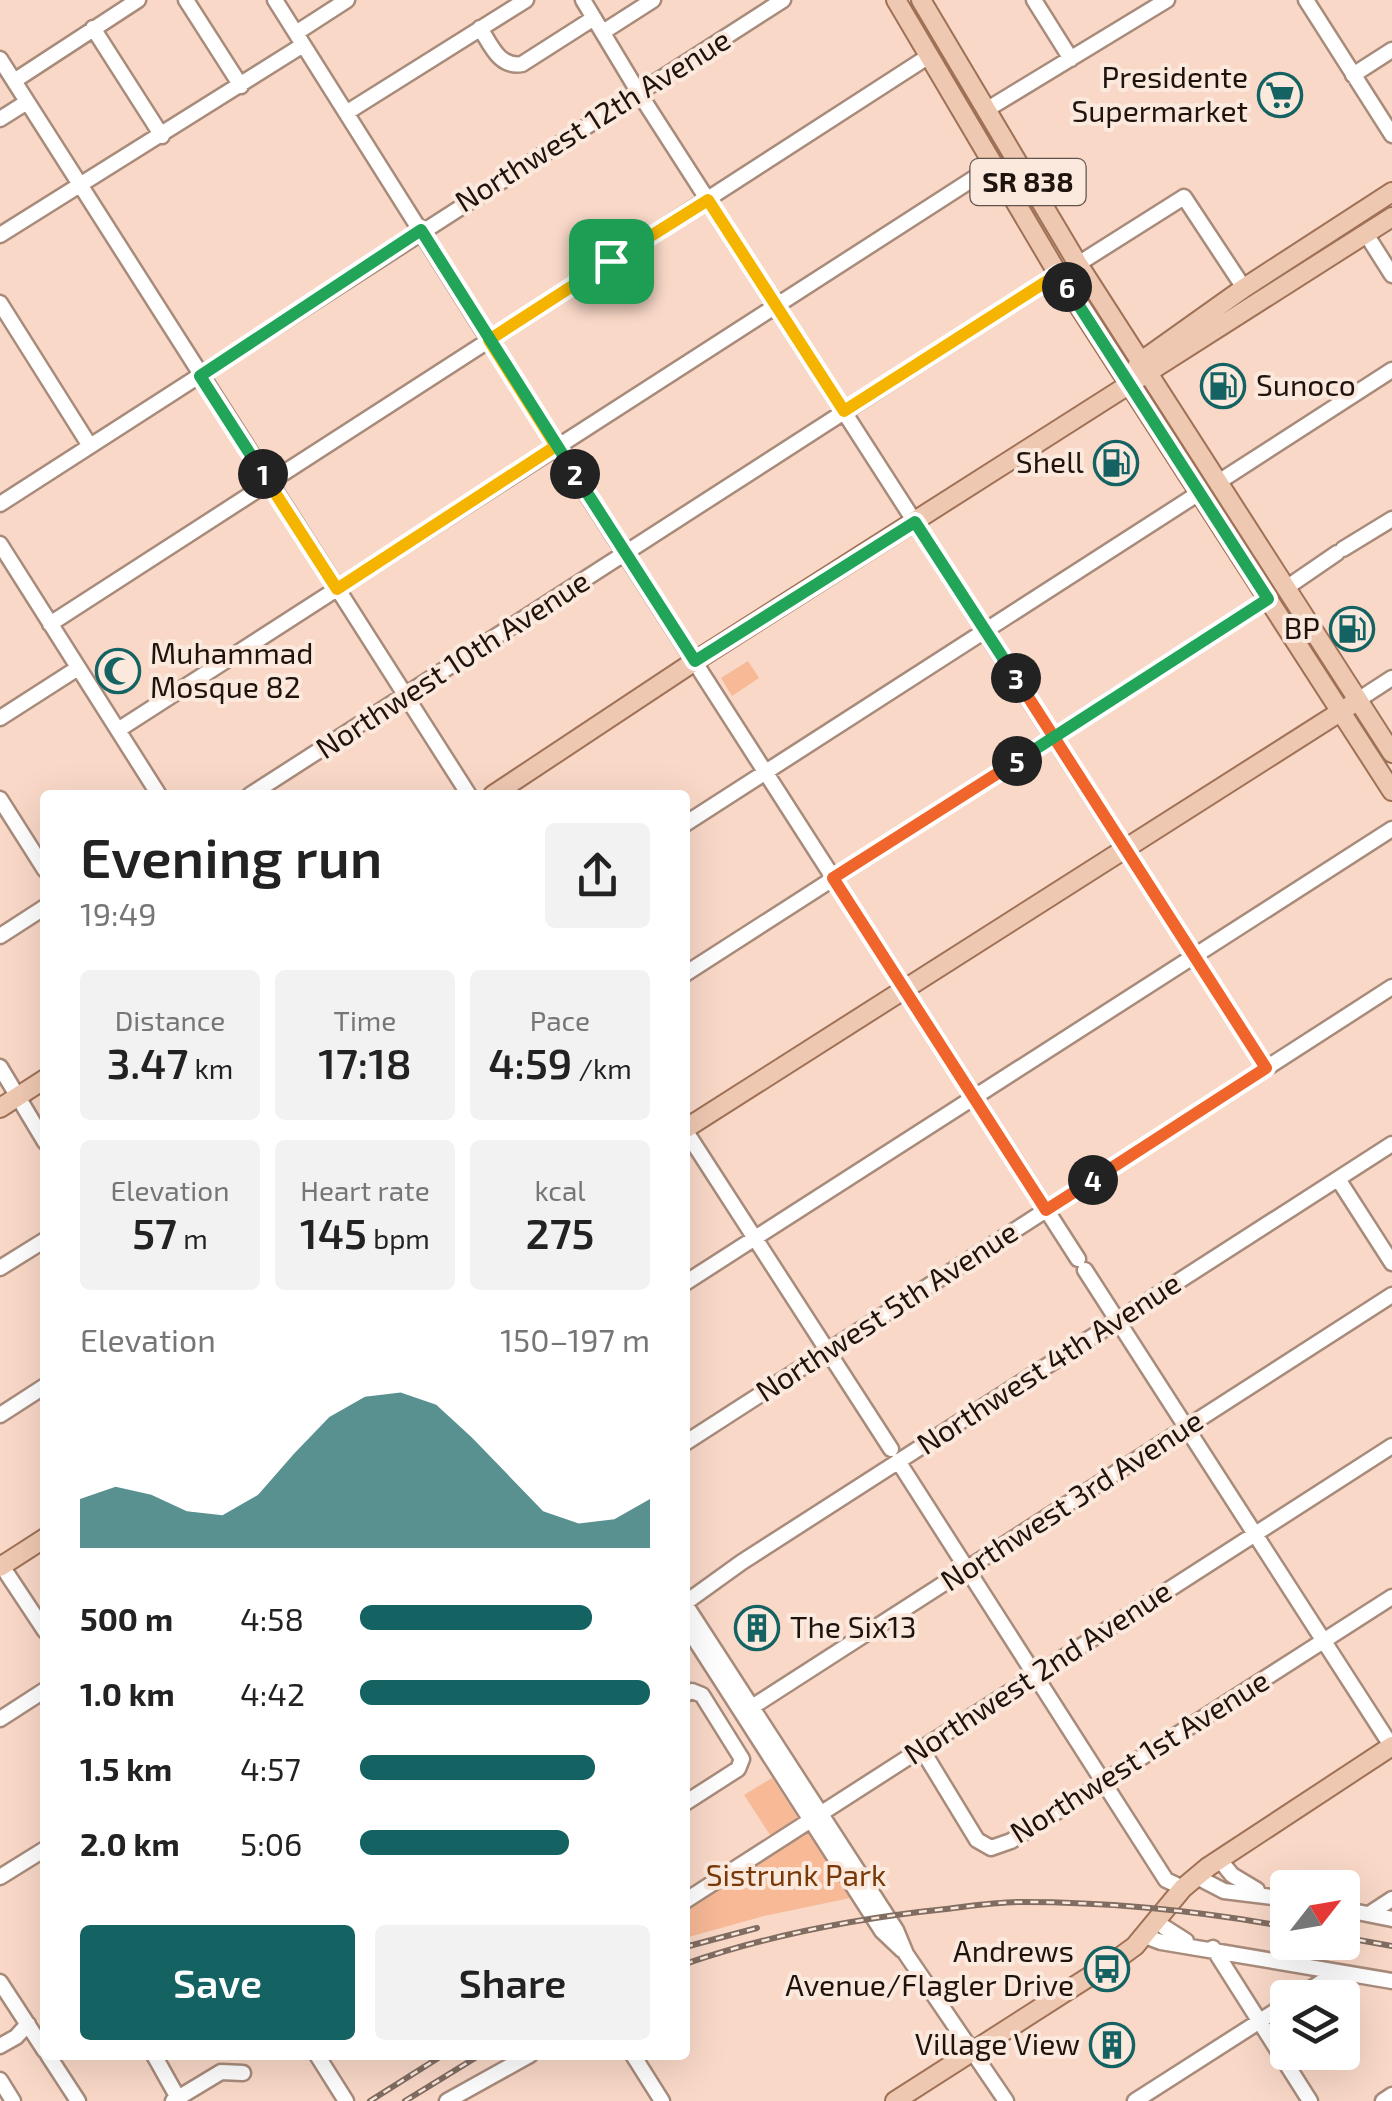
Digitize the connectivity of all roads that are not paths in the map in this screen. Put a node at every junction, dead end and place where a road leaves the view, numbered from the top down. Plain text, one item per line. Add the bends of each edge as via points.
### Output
1 (138, 0) edge
2 (186, 0) edge
3 (275, 0) edge
4 (347, 0) edge
5 (526, 0) edge
6 (583, 0) edge
7 (653, 0) edge
8 (896, 0) edge
9 (921, 0) edge
10 (1034, 0) edge
11 (1166, 0) edge
12 (1306, 0) edge
13 (776, 2) edge
14 (594, 18) junction
15 (93, 28) junction
16 (480, 28) junction
17 (603, 32) junction
18 (299, 39) junction
19 (1392, 50) edge
20 (928, 56) junction
21 (1071, 59) junction
22 (0, 60) edge
23 (1354, 75) junction
24 (14, 81) junction
25 (241, 86) junction
26 (639, 93) junction
27 (952, 97) junction
28 (27, 102) junction
29 (986, 110) junction
30 (346, 113) junction
31 (0, 119) edge
32 (1392, 135) edge
33 (162, 136) junction
34 (993, 166) junction
35 (80, 187) junction
36 (1392, 192) edge
37 (708, 200) junction
38 (1392, 217) edge
39 (421, 230) junction
40 (1366, 234) junction
41 (0, 236) edge
42 (1078, 264) junction
43 (1058, 274) junction
44 (1392, 276) edge
45 (1244, 288) junction
46 (0, 303) edge
47 (777, 305) junction
48 (489, 340) junction
49 (1144, 368) junction
50 (1392, 370) edge
51 (200, 376) junction
52 (1128, 384) junction
53 (844, 411) junction
54 (90, 446) junction
55 (556, 446) junction
56 (268, 482) junction
57 (1217, 484) junction
58 (1199, 493) junction
59 (0, 504) edge
60 (1392, 519) edge
61 (915, 522) junction
62 (0, 544) edge
63 (626, 554) junction
64 (1286, 588) junction
65 (337, 589) junction
66 (1268, 599) junction
67 (50, 624) junction
68 (985, 630) junction
69 (695, 661) junction
70 (78, 668) junction
71 (1392, 678) edge
72 (405, 694) junction
73 (1358, 700) junction
74 (1341, 710) junction
75 (0, 718) edge
76 (118, 730) junction
77 (1054, 737) junction
78 (1392, 753) edge
79 (766, 772) junction
80 (156, 790) edge
81 (258, 790) edge
82 (466, 790) edge
83 (501, 790) edge
84 (1392, 791) edge
85 (0, 799) edge
86 (690, 821) edge
87 (1392, 829) edge
88 (1126, 848) junction
89 (40, 862) edge
90 (833, 878) junction
91 (40, 910) edge
92 (0, 936) edge
93 (1194, 956) junction
94 (690, 971) edge
95 (1392, 987) edge
96 (904, 990) junction
97 (0, 1067) edge
98 (1266, 1068) junction
99 (40, 1081) edge
100 (18, 1096) junction
101 (973, 1098) junction
102 (0, 1108) edge
103 (690, 1127) edge
104 (40, 1133) edge
105 (690, 1138) edge
106 (1392, 1144) edge
107 (1338, 1178) junction
108 (1046, 1210) junction
109 (755, 1238) junction
110 (40, 1243) edge
111 (1392, 1262) edge
112 (0, 1268) edge
113 (690, 1280) edge
114 (1392, 1295) edge
115 (1118, 1320) junction
116 (827, 1350) junction
117 (40, 1389) edge
118 (0, 1415) edge
119 (1186, 1427) junction
120 (690, 1440) edge
121 (1392, 1446) edge
122 (894, 1455) junction
123 (1255, 1534) junction
124 (40, 1541) edge
125 (1, 1565) edge
126 (967, 1570) junction
127 (706, 1586) junction
128 (690, 1591) edge
129 (1392, 1597) edge
130 (690, 1600) edge
131 (690, 1612) edge
132 (40, 1624) edge
133 (690, 1631) edge
134 (1324, 1641) junction
135 (1035, 1675) junction
136 (690, 1692) edge
137 (40, 1693) edge
138 (752, 1707) junction
139 (0, 1719) edge
140 (1392, 1747) edge
141 (921, 1748) junction
142 (1104, 1782) junction
143 (690, 1799) edge
144 (816, 1817) junction
145 (40, 1852) edge
146 (1219, 1859) junction
147 (0, 1878) edge
148 (1191, 1882) junction
149 (1267, 1895) junction
150 (1270, 1896) edge
151 (690, 1898) edge
152 (1392, 1898) edge
153 (1360, 1912) edge
154 (1369, 1914) junction
155 (1392, 1919) edge
156 (1149, 1937) junction
157 (1213, 1948) junction
158 (1335, 1972) junction
159 (1323, 1980) edge
160 (1392, 1981) edge
161 (0, 1982) edge
162 (1270, 2015) edge
163 (1259, 2022) junction
164 (28, 2024) junction
165 (0, 2035) edge
166 (40, 2043) edge
167 (0, 2046) edge
168 (970, 2053) junction
169 (51, 2060) edge
170 (156, 2060) edge
171 (320, 2060) edge
172 (521, 2060) edge
173 (636, 2060) edge
174 (243, 2073) dead end
175 (0, 2080) edge
176 (1392, 2095) edge
177 (341, 2099) edge
178 (662, 2099) edge
179 (175, 2100) edge
180 (14, 2101) edge
181 (78, 2101) edge
182 (447, 2101) edge
183 (895, 2101) edge
184 (995, 2101) edge
185 (1006, 2101) edge
186 (1134, 2101) edge
187 (1310, 2101) edge
188 (1383, 2101) edge

1 - 15 street
2 - 25 street
3 - 18 street
4 - 18 street
5 - 16 street
6 - 14 street
7 - 17 street
8 - 20 main road, SR 838
9 - 29 main road, SR 838
10 - 21 street
11 - 21 street
12 - 23 street
13 - 26 street, Northwest 12th Avenue
14 - 16 street via 522,64 499,57
14 - 17 street
15 - 24 street
15 - 33 street
16 - 30 street
17 - 26 street
18 - 25 street
18 - 30 street
19 - 23 street
20 - 27 main road, SR 838
20 - 37 street
21 - 29 street
22 - 24 street
23 - 32 street
24 - 28 street
25 - 33 street
26 - 37 street
26 - 39 street, Northwest 12th Avenue
27 - 29 main road via 974,112
27 - 34 main road, SR 838
28 - 31 street
28 - 35 street
29 - 42 main road, SR 838
30 - 39 street
33 - 35 street
34 - 43 main road, SR 838
34 - 47 street
35 - 41 street
35 - 51 street
36 - 45 main road
37 - 47 street
37 - 48 street
38 - 40 main road
39 - 48 street
39 - 51 street, Northwest 12th Avenue
40 - 44 street
40 - 49 main road
42 - 45 street via 1184,197
42 - 49 main road, SR 838
43 - 52 main road, SR 838
43 - 53 street, Northwest 10th Avenue
45 - 49 main road
46 - 54 street
47 - 53 street
47 - 55 street
48 - 55 street
48 - 56 street
49 - 52 main road
49 - 57 main road, SR 838
50 - 57 street
51 - 54 street, Northwest 12th Avenue
51 - 56 street
52 - 58 main road, SR 838
52 - 61 main road
53 - 61 street
53 - 63 street, Northwest 10th Avenue
54 - 59 street, Northwest 12th Avenue
55 - 63 street
55 - 65 street
56 - 65 street
56 - 67 street
57 - 64 main road, SR 838
58 - 66 main road, SR 838
58 - 68 street
60 - 64 street
61 - 68 street
61 - 69 main road
62 - 67 street
63 - 69 street
63 - 72 street, Northwest 10th Avenue
64 - 73 main road, SR 838
65 - 72 street
65 - 76 street
66 - 74 main road, SR 838
66 - 77 street
67 - 70 street
68 - 77 street
68 - 79 street
69 - 79 street
69 - 83 main road
70 - 75 street
70 - 76 street
71 - 73 street
72 - 81 street, Northwest 10th Avenue
72 - 82 street
73 - 74 main road
73 - 78 main road, SR 838
74 - 84 main road, SR 838
74 - 88 main road
76 - 80 street
77 - 88 street
77 - 90 street
79 - 86 street
79 - 90 street
85 - 89 street
87 - 93 street
88 - 93 street
88 - 96 main road
90 - 94 street
90 - 96 street
91 - 92 street
93 - 98 street
93 - 101 street
95 - 98 street, Northwest 5th Avenue
96 - 101 street
96 - 103 main road
97 - 100 street
98 - 108 street, Northwest 5th Avenue
99 - 100 main road
100 - 102 main road
100 - 104 street
101 - 108 street
101 - 109 street
105 - 109 street
106 - 107 street, Northwest 4th Avenue
107 - 111 street
107 - 115 street, Northwest 4th Avenue
108 - 115 street
108 - 116 street, Northwest 5th Avenue
109 - 113 street
109 - 116 street
110 - 112 street
114 - 119 street, Northwest 3rd Avenue
115 - 119 street
115 - 122 street, Northwest 4th Avenue
116 - 120 street, Northwest 5th Avenue
116 - 122 street
117 - 118 street
119 - 123 street
119 - 126 street, Northwest 3rd Avenue
121 - 123 street, Northwest 2nd Avenue
122 - 126 street
122 - 127 street, Northwest 4th Avenue
123 - 134 street
123 - 135 street, Northwest 2nd Avenue
124 - 125 main road
125 - 132 street
126 - 135 street
126 - 138 street, Northwest 3rd Avenue
127 - 128 street, Northwest 4th Avenue
127 - 130 street, Northwest 4th Avenue
129 - 134 street, Northwest 1st Avenue
131 - 138 street
133 - 144 street
134 - 140 street
134 - 142 street, Northwest 1st Avenue
135 - 141 street, Northwest 2nd Avenue
135 - 142 street
136 - 143 street via 702,1694 742,1760
137 - 139 street
138 - 144 street
140 - 146 main road
141 - 142 street, Northwest 1st Avenue via 978,1840 991,1848
141 - 144 street, Northwest 2nd Avenue
142 - 148 street via 1166,1880
144 - 151 street, Northwest 2nd Avenue
144 - 168 street via 882,1931 906,1954
145 - 147 street
146 - 148 main road
146 - 149 street
148 - 149 street
148 - 156 main road via 1179,1910
149 - 150 street
152 - 154 street
153 - 154 street
154 - 155 street
156 - 157 street
156 - 168 main road
157 - 158 street
157 - 163 street
158 - 159 street
158 - 160 street
161 - 164 street
162 - 163 street
163 - 186 street
163 - 187 street
164 - 165 street
164 - 166 street
164 - 167 street
168 - 183 main road
168 - 184 street
168 - 185 street
169 - 181 street
170 - 179 street
171 - 177 street
172 - 182 street
173 - 178 street
174 - 179 street via 221,2072
175 - 180 street
176 - 188 street

